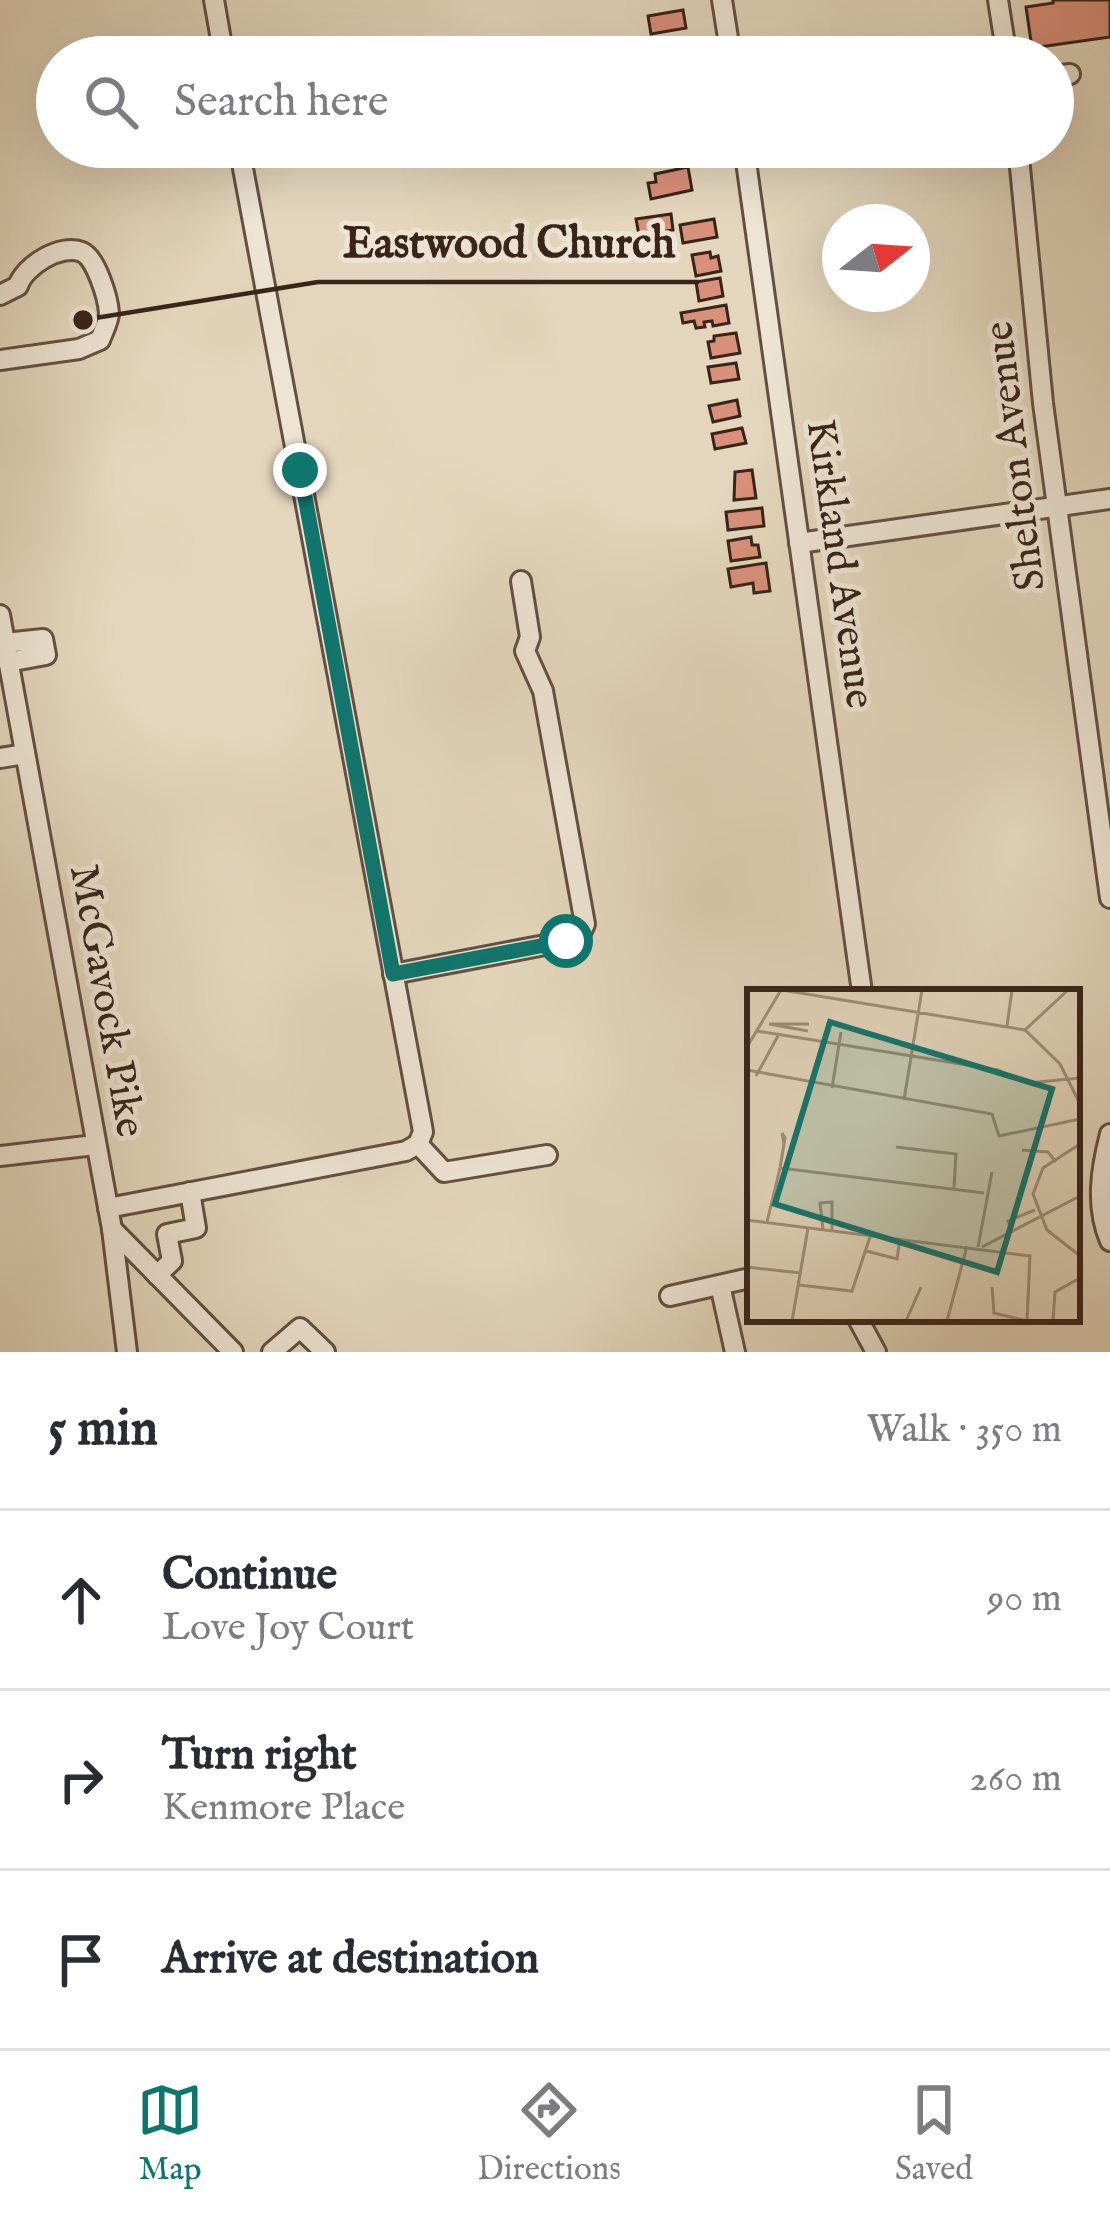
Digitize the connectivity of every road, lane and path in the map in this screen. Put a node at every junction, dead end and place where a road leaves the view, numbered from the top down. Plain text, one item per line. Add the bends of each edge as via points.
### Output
1 (214, 0) edge
2 (722, 0) edge
3 (998, 0) edge
4 (220, 36) edge
5 (728, 36) edge
6 (1004, 36) edge
7 (243, 168) edge
8 (747, 168) edge
9 (1020, 168) edge
10 (0, 296) edge
11 (0, 360) edge
12 (1110, 499) edge
13 (1057, 506) junction
14 (800, 543) junction
15 (521, 580) dead end
16 (0, 615) edge
17 (25, 754) junction
18 (0, 758) edge
19 (1110, 898) edge
20 (393, 974) junction
21 (862, 989) edge
22 (1110, 1134) edge
23 (95, 1144) junction
24 (418, 1144) junction
25 (547, 1155) dead end
26 (0, 1156) edge
27 (190, 1192) junction
28 (107, 1208) junction
29 (112, 1229) junction
30 (1110, 1241) edge
31 (158, 1275) junction
32 (747, 1279) edge
33 (720, 1285) junction
34 (670, 1296) dead end
35 (859, 1322) edge
36 (128, 1352) edge
37 (233, 1352) edge
38 (272, 1352) edge
39 (325, 1352) edge
40 (735, 1352) edge
41 (876, 1352) edge

1 - 4 street
2 - 5 street
3 - 6 street
7 - 20 street
8 - 14 street, Kirkland Avenue
9 - 13 street, Shelton Avenue
10 - 11 street via 42,259 81,251 95,263 109,315 100,340 79,349
12 - 13 street
13 - 14 street
13 - 19 street, Shelton Avenue
14 - 21 street, Kirkland Avenue
15 - 20 street via 525,651 542,691 585,924 566,941
16 - 17 street, McGavock Pike
17 - 18 street
17 - 23 street, McGavock Pike
20 - 24 street via 423,1132
22 - 30 street via 1101,1203
23 - 26 street
23 - 28 street, McGavock Pike
24 - 25 street via 444,1172
24 - 27 street
27 - 28 street
27 - 31 street via 196,1228 167,1234 172,1261
28 - 29 street, McGavock Pike
29 - 31 street
29 - 36 street, McGavock Pike
31 - 37 street
32 - 33 street
33 - 34 street
33 - 40 street
35 - 41 street
38 - 39 street via 299,1328

